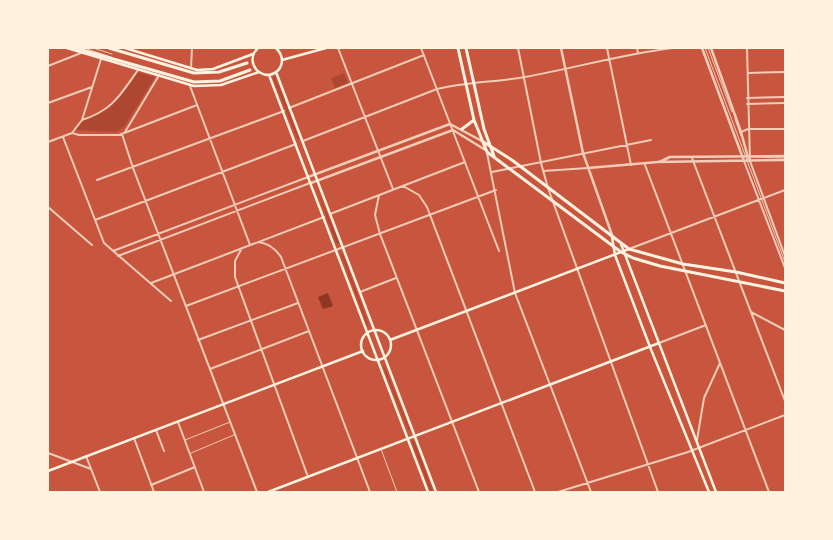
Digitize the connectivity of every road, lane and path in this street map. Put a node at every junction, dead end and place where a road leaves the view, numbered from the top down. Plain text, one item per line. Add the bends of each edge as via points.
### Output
1 (67, 48) edge
2 (75, 48) edge
3 (84, 48) edge
4 (93, 48) edge
5 (109, 48) edge
6 (125, 48) edge
7 (192, 48) edge
8 (258, 48) edge
9 (282, 48) edge
10 (326, 48) edge
11 (338, 48) edge
12 (421, 48) edge
13 (458, 48) edge
14 (466, 48) edge
15 (518, 48) edge
16 (561, 48) edge
17 (606, 48) edge
18 (637, 48) edge
19 (673, 48) edge
20 (704, 48) edge
21 (709, 48) edge
22 (747, 48) edge
23 (277, 49) edge
24 (81, 53) junction
25 (638, 53) junction
26 (112, 54) dead end
27 (253, 54) junction
28 (424, 55) junction
29 (111, 57) dead end
30 (101, 59) junction
31 (282, 60) junction
32 (609, 60) junction
33 (247, 62) dead end
34 (48, 66) edge
35 (192, 69) junction
36 (565, 69) junction
37 (138, 70) junction
38 (250, 70) dead end
39 (259, 72) junction
40 (276, 72) junction
41 (785, 72) edge
42 (748, 73) junction
43 (269, 75) junction
44 (158, 77) junction
45 (524, 77) junction
46 (464, 83) junction
47 (475, 83) junction
48 (352, 84) junction
49 (190, 86) junction
50 (92, 87) junction
51 (437, 89) junction
52 (785, 97) edge
53 (747, 98) junction
54 (48, 103) edge
55 (785, 103) edge
56 (747, 104) junction
57 (197, 105) junction
58 (290, 108) junction
59 (284, 111) junction
60 (365, 118) junction
61 (82, 120) junction
62 (474, 120) junction
63 (450, 124) junction
64 (785, 128) edge
65 (462, 129) junction
66 (748, 129) junction
67 (453, 130) junction
68 (125, 132) junction
69 (741, 132) junction
70 (72, 133) junction
71 (122, 134) junction
72 (63, 137) junction
73 (210, 139) junction
74 (651, 140) dead end
75 (302, 141) junction
76 (482, 141) junction
77 (48, 142) edge
78 (296, 144) junction
79 (627, 145) junction
80 (490, 146) junction
81 (378, 151) junction
82 (487, 152) junction
83 (584, 153) junction
84 (494, 156) junction
85 (380, 157) junction
86 (692, 158) junction
87 (747, 158) junction
88 (785, 158) edge
89 (465, 162) junction
90 (658, 162) junction
91 (694, 162) junction
92 (541, 163) junction
93 (645, 164) junction
94 (631, 165) junction
95 (520, 167) junction
96 (133, 168) junction
97 (588, 168) junction
98 (512, 169) junction
99 (543, 170) junction
100 (222, 172) junction
101 (492, 172) junction
102 (315, 175) junction
103 (308, 177) junction
104 (97, 180) dead end
105 (317, 180) junction
106 (311, 183) junction
107 (403, 186) junction
108 (548, 188) junction
109 (393, 189) junction
110 (496, 190) junction
111 (785, 190) edge
112 (379, 195) junction
113 (478, 196) junction
114 (551, 199) junction
115 (761, 199) junction
116 (146, 200) junction
117 (235, 205) junction
118 (48, 206) edge
119 (237, 211) junction
120 (330, 214) junction
121 (430, 215) junction
122 (715, 216) junction
123 (324, 217) junction
124 (95, 220) junction
125 (672, 233) junction
126 (158, 234) junction
127 (380, 234) junction
128 (612, 237) junction
129 (161, 240) junction
130 (258, 242) junction
131 (621, 244) junction
132 (92, 245) dead end
133 (250, 245) junction
134 (614, 247) junction
135 (242, 248) junction
136 (343, 248) junction
137 (629, 249) junction
138 (336, 250) junction
139 (113, 251) junction
140 (499, 251) dead end
141 (623, 253) junction
142 (615, 255) junction
143 (118, 256) junction
144 (785, 256) edge
145 (785, 262) edge
146 (683, 264) junction
147 (785, 268) edge
148 (576, 269) junction
149 (285, 270) junction
150 (686, 272) junction
151 (736, 272) junction
152 (173, 273) junction
153 (396, 278) junction
154 (740, 281) junction
155 (151, 283) junction
156 (785, 283) edge
157 (238, 287) junction
158 (785, 291) edge
159 (360, 292) junction
160 (515, 293) junction
161 (171, 301) dead end
162 (298, 303) junction
163 (186, 307) junction
164 (467, 311) junction
165 (752, 312) junction
166 (252, 320) junction
167 (706, 325) junction
168 (375, 330) junction
169 (416, 330) junction
170 (785, 330) edge
171 (309, 331) junction
172 (367, 333) junction
173 (198, 340) junction
174 (390, 340) junction
175 (659, 343) junction
176 (650, 347) junction
177 (263, 349) junction
178 (363, 351) junction
179 (385, 356) junction
180 (377, 359) junction
181 (610, 362) junction
182 (720, 363) junction
183 (322, 366) junction
184 (210, 369) junction
185 (275, 384) junction
186 (551, 384) junction
187 (785, 400) edge
188 (502, 403) junction
189 (223, 404) junction
190 (785, 415) edge
191 (177, 422) junction
192 (230, 422) junction
193 (452, 422) junction
194 (156, 430) junction
195 (745, 430) junction
196 (235, 435) junction
197 (415, 436) junction
198 (134, 438) junction
199 (408, 439) junction
200 (184, 440) junction
201 (696, 441) junction
202 (699, 448) junction
203 (381, 449) junction
204 (692, 450) junction
205 (164, 451) dead end
206 (48, 452) edge
207 (189, 454) junction
208 (86, 456) junction
209 (357, 458) junction
210 (72, 462) junction
211 (648, 465) junction
212 (194, 468) junction
213 (91, 469) junction
214 (48, 471) edge
215 (308, 477) junction
216 (588, 483) junction
217 (151, 485) junction
218 (100, 492) edge
219 (154, 492) edge
220 (204, 492) edge
221 (257, 492) edge
222 (268, 492) edge
223 (370, 492) edge
224 (397, 492) edge
225 (428, 492) edge
226 (436, 492) edge
227 (479, 492) edge
228 (535, 492) edge
229 (558, 492) edge
230 (591, 492) edge
231 (658, 492) edge
232 (709, 492) edge
233 (716, 492) edge
234 (769, 492) edge

1 - 24 main road
2 - 38 main road via 194,82 220,81
3 - 29 lane
4 - 26 lane
5 - 33 main road via 194,73 218,72
6 - 35 main road
7 - 35 street
8 - 27 main road
9 - 23 main road
10 - 31 main road
11 - 48 street
12 - 28 street
13 - 46 main road
14 - 47 main road
15 - 45 street
16 - 36 street
17 - 32 street
18 - 25 street
19 - 25 street
20 - 87 street
21 - 69 street
21 - 87 lane
22 - 42 street
23 - 31 main road
24 - 30 main road
24 - 34 street
25 - 32 street
27 - 35 main road via 213,69
27 - 39 main road via 253,64
28 - 48 street
28 - 51 street
30 - 37 main road
30 - 50 street
31 - 40 main road
32 - 36 street
32 - 79 street
36 - 45 street
36 - 83 street
37 - 44 main road
37 - 61 street via 112,105
39 - 43 main road
39 - 49 main road via 221,85
40 - 43 main road
40 - 58 main road
41 - 42 street
42 - 53 street
43 - 59 main road
44 - 49 main road
44 - 68 street
45 - 47 street
45 - 92 street
46 - 47 street
46 - 51 street
46 - 62 main road
47 - 80 main road
48 - 58 street
48 - 60 street
49 - 57 street
50 - 54 street
50 - 61 street
51 - 60 street
51 - 63 street
52 - 53 street
53 - 56 street
55 - 56 street
56 - 66 street
57 - 68 street
57 - 73 street
58 - 75 main road
59 - 73 street
59 - 78 main road
60 - 75 street
60 - 81 street
61 - 70 street
62 - 65 main road
62 - 76 main road
63 - 65 street
63 - 67 street
63 - 81 street
64 - 66 street
65 - 76 street
66 - 69 street
66 - 87 street
67 - 82 street
67 - 85 street
67 - 89 street
68 - 71 street
69 - 87 street
70 - 71 street via 100,136
70 - 72 street
71 - 96 street
72 - 77 street
72 - 124 street
73 - 96 street
73 - 100 street
74 - 79 street
75 - 102 main road
76 - 80 main road
76 - 82 main road
78 - 100 street
78 - 103 main road
79 - 83 street
79 - 94 street
80 - 84 main road
80 - 95 main road
81 - 85 street
81 - 102 street
82 - 84 main road
82 - 101 street
83 - 92 street
83 - 97 street
84 - 98 main road
85 - 105 street
85 - 109 street
86 - 87 street
86 - 90 street via 670,158
86 - 91 street
87 - 88 street
87 - 88 street
87 - 91 street
87 - 115 street
87 - 115 street
89 - 107 street
89 - 113 street
90 - 91 street
90 - 93 street
91 - 122 street
92 - 95 street
92 - 99 street
93 - 94 street
93 - 125 street
94 - 97 street
95 - 98 street
95 - 108 main road
96 - 104 street
96 - 116 street
97 - 99 street
97 - 128 street
98 - 101 street
98 - 114 main road
99 - 108 street
100 - 116 street
100 - 117 street
101 - 110 street
102 - 103 street
102 - 105 main road
103 - 106 main road
103 - 117 street
105 - 106 street
105 - 120 main road
106 - 119 street
106 - 123 main road
107 - 109 street
107 - 121 street via 419,196
108 - 114 street
108 - 128 main road
109 - 112 street
110 - 113 street
110 - 160 street
111 - 115 street
112 - 120 street
112 - 127 street via 375,214
113 - 121 street
113 - 140 street
114 - 134 main road
114 - 148 street
115 - 122 street
115 - 144 street
115 - 145 lane
115 - 147 street
116 - 124 street
116 - 126 street
117 - 119 street
117 - 126 street
118 - 132 street
119 - 129 street
119 - 133 street
120 - 136 main road
121 - 127 street
121 - 164 street
122 - 125 street
122 - 151 street
123 - 130 street
123 - 138 main road
124 - 139 street via 104,243
125 - 137 street
125 - 146 street
126 - 129 street
126 - 139 street
127 - 136 street
127 - 153 street
128 - 131 main road
128 - 134 main road
129 - 143 street
129 - 152 street
130 - 133 street
130 - 149 street via 275,250 281,257
131 - 137 main road
131 - 141 main road
133 - 135 street
134 - 141 main road
134 - 142 main road
135 - 152 street
135 - 157 street via 234,261
136 - 138 street
136 - 159 main road
137 - 141 main road
137 - 146 main road
138 - 149 street
138 - 172 main road
139 - 143 street
141 - 142 main road
141 - 150 main road via 642,262
141 - 175 main road
142 - 148 main road
142 - 176 main road
143 - 155 street
146 - 150 street
146 - 151 main road
148 - 160 main road
148 - 181 street
149 - 157 street
149 - 162 street
150 - 154 main road
150 - 167 street
151 - 154 street
151 - 156 main road
152 - 155 street
152 - 163 street
153 - 159 street
153 - 169 street
154 - 158 main road
154 - 165 street
155 - 161 street
157 - 163 street
157 - 166 street
159 - 168 main road
160 - 164 main road
160 - 186 street
162 - 166 street
162 - 171 street
163 - 173 street
164 - 169 main road
164 - 188 street
165 - 170 street
165 - 187 street
166 - 173 street
166 - 177 street
167 - 175 street
167 - 182 street
168 - 172 main road
168 - 174 main road via 382,332
168 - 179 main road
169 - 174 main road
169 - 193 street
171 - 177 street
171 - 183 street
172 - 178 main road via 361,343
172 - 180 main road
173 - 184 street
174 - 179 main road via 390,348
175 - 176 main road
175 - 201 main road
176 - 181 main road
176 - 204 main road
177 - 184 street
177 - 185 street
178 - 180 main road via 369,357
178 - 183 main road
179 - 180 main road
179 - 197 main road
180 - 199 main road
181 - 186 main road
181 - 211 street
182 - 195 street
182 - 201 street via 704,398
183 - 185 main road
183 - 209 street
184 - 189 street
185 - 189 main road
185 - 215 street
186 - 188 main road
186 - 216 street
188 - 193 main road
188 - 228 street
189 - 191 main road
189 - 192 street
190 - 195 street
191 - 194 main road
191 - 200 street
192 - 196 street
192 - 200 lane
193 - 197 main road
193 - 227 street
194 - 198 main road
194 - 205 street
195 - 202 street
195 - 234 street
196 - 207 lane
196 - 221 street
197 - 199 main road
197 - 226 main road
198 - 208 main road
198 - 217 street
199 - 203 main road
199 - 225 main road
200 - 207 street
201 - 202 main road
202 - 204 street
202 - 233 main road
203 - 209 main road
203 - 224 lane
204 - 211 street
204 - 232 main road
206 - 210 street
207 - 212 street
208 - 210 main road
208 - 213 street
209 - 215 main road
209 - 223 street
210 - 213 street
210 - 214 main road
211 - 216 street
211 - 231 street
212 - 217 street
212 - 220 street
213 - 218 street
215 - 222 main road
216 - 229 street
216 - 230 street
217 - 219 street

